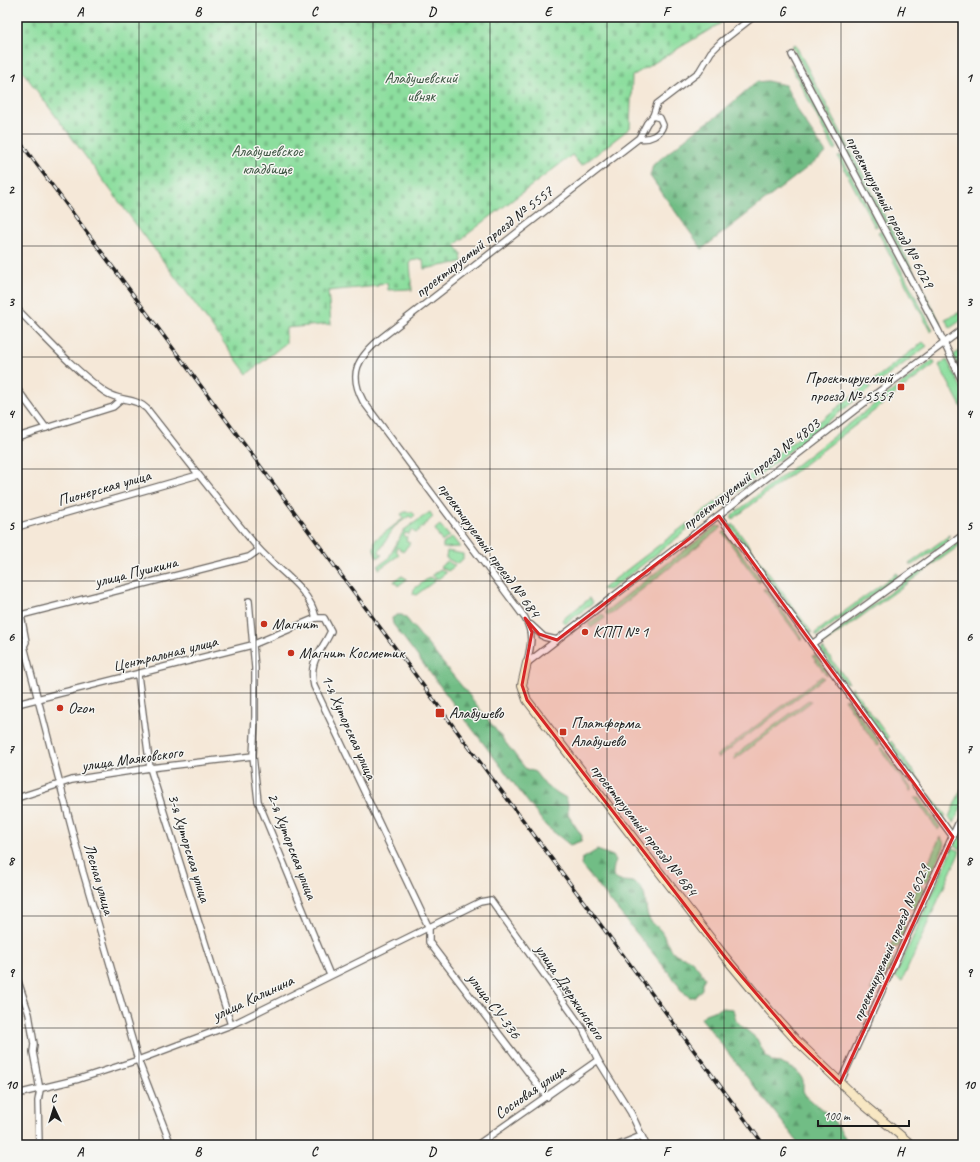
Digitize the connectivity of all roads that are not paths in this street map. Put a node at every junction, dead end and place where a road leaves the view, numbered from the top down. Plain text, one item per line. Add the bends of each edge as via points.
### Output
1 (753, 17) edge
2 (792, 55) dead end
3 (653, 116) junction
4 (639, 138) junction
5 (17, 309) edge
6 (963, 330) edge
7 (943, 343) junction
8 (356, 374) joint
9 (963, 383) edge
10 (17, 389) edge
11 (121, 400) junction
12 (46, 428) junction
13 (17, 437) edge
14 (198, 475) junction
15 (719, 516) junction
16 (17, 526) edge
17 (963, 534) edge
18 (259, 550) junction
19 (249, 601) dead end
20 (19, 616) edge
21 (316, 618) junction
22 (525, 618) junction
23 (557, 640) junction
24 (812, 644) junction
25 (252, 645) junction
26 (527, 663) junction
27 (138, 675) junction
28 (37, 699) junction
29 (17, 704) edge
30 (253, 756) junction
31 (150, 768) junction
32 (60, 783) junction
33 (17, 798) edge
34 (963, 813) edge
35 (952, 837) junction
36 (491, 900) joint
37 (429, 928) junction
38 (330, 976) junction
39 (17, 978) edge
40 (231, 1025) junction
41 (138, 1060) junction
42 (598, 1060) junction
43 (840, 1083) junction
44 (40, 1090) junction
45 (17, 1094) edge
46 (547, 1097) junction
47 (641, 1136) junction
48 (38, 1145) edge
49 (170, 1145) edge
50 (477, 1145) edge
51 (619, 1145) edge
52 (646, 1145) edge
53 (912, 1145) edge

1 - 3 street via 711,52 698,72 657,104
2 - 7 street, проектируемый проезд № 6029
3 - 4 street, проектируемый проезд № 5557
3 - 4 street, проектируемый проезд № 5557 via 660,118 662,129 646,140
4 - 8 street, проектируемый проезд № 5557 via 380,339 361,357
5 - 11 street, 1-я Хуторская улица via 104,391
6 - 7 street, проектируемый проезд № 4803
7 - 9 street, проектируемый проезд № 6029
7 - 15 street, проектируемый проезд № 4803
8 - 22 street, проектируемый проезд № 684 via 357,388 363,401
10 - 12 street
11 - 12 street via 113,407
11 - 14 street, 1-я Хуторская улица via 136,402 148,409
12 - 13 street
14 - 16 street, Пионерская улица
14 - 18 street, 1-я Хуторская улица
15 - 23 street, проектируемый проезд № 4803
15 - 24 street
17 - 24 street
18 - 20 street, улица Пушкина via 249,557
18 - 21 street, 1-я Хуторская улица via 296,584 313,606
19 - 25 street, 2-я Хуторская улица
20 - 28 street, Лесная улица
21 - 25 street, Центральная улица
21 - 37 street, 1-я Хуторская улица via 324,618 331,631 312,664 314,686
22 - 23 street via 539,634
22 - 26 street, проектируемый проезд № 684 via 532,632
23 - 26 street, проектируемый проезд № 4803
24 - 35 street
25 - 27 street, Центральная улица
25 - 30 street, 2-я Хуторская улица via 255,668
26 - 43 street, проектируемый проезд № 684 via 523,690 527,700 749,987 796,1040
27 - 28 street, Центральная улица
27 - 31 street, 3-я Хуторская улица
28 - 29 street, Центральная улица
28 - 32 street, Лесная улица
30 - 31 street, улица Маяковского
30 - 38 street, 2-я Хуторская улица via 258,801
31 - 32 street, улица Маяковского
31 - 40 street, 3-я Хуторская улица
32 - 33 street, улица Маяковского
32 - 41 street, Лесная улица
34 - 35 street, проектируемый проезд № 6029
35 - 43 street, проектируемый проезд № 6029
36 - 37 street, улица Калинина via 480,902
36 - 42 street, улица Дзержинского via 583,1029
37 - 38 street, улица Калинина
37 - 46 street, улица СУ-336 via 429,942
38 - 40 street, улица Калинина
39 - 44 street via 29,1014 34,1044 32,1052
40 - 41 street, улица Калинина
41 - 44 street, улица Калинина
41 - 49 street, Лесная улица
42 - 46 street, Сосновая улица
42 - 47 street, улица Дзержинского via 631,1113
43 - 53 street, проектируемый проезд № 684
44 - 45 street, улица Калинина
44 - 48 street
46 - 50 street, Сосновая улица
47 - 51 street
47 - 52 street, улица Дзержинского

